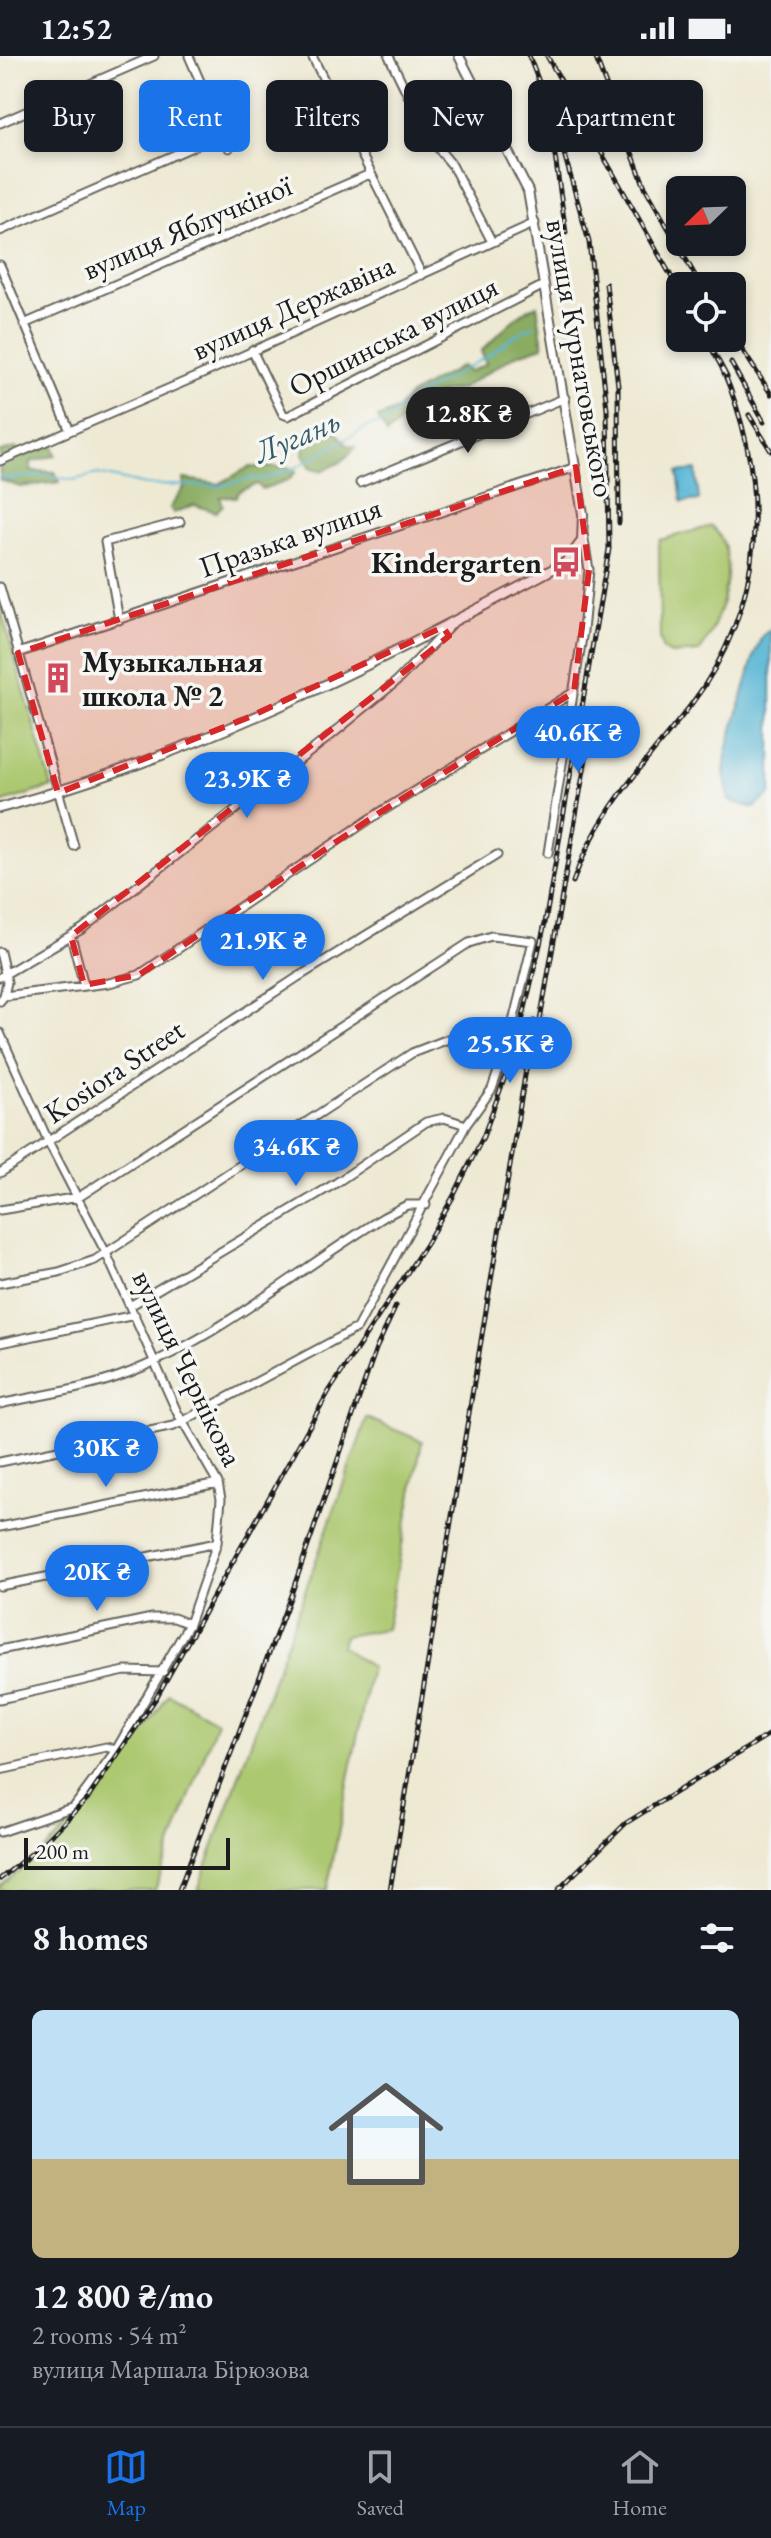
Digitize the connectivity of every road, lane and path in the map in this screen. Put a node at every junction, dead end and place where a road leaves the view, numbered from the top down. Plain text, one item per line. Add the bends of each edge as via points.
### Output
1 (154, 56) edge
2 (189, 56) edge
3 (312, 56) edge
4 (389, 56) edge
5 (459, 56) edge
6 (199, 80) edge
7 (0, 123) edge
8 (181, 152) edge
9 (370, 174) junction
10 (535, 223) junction
11 (0, 231) edge
12 (492, 242) junction
13 (0, 265) edge
14 (422, 275) junction
15 (544, 285) junction
16 (24, 324) junction
17 (252, 350) junction
18 (565, 398) junction
19 (70, 431) junction
20 (0, 461) edge
21 (576, 467) junction
22 (360, 483) dead end
23 (180, 522) dead end
24 (583, 537) junction
25 (0, 587) edge
26 (2, 603) edge
27 (119, 620) junction
28 (453, 623) junction
29 (18, 653) junction
30 (574, 692) junction
31 (58, 793) junction
32 (0, 808) edge
33 (74, 846) dead end
34 (548, 853) dead end
35 (497, 855) dead end
36 (71, 936) junction
37 (0, 952) edge
38 (3, 975) edge
39 (84, 985) junction
40 (2, 999) edge
41 (0, 1033) edge
42 (508, 1042) junction
43 (466, 1125) junction
44 (49, 1143) junction
45 (0, 1173) edge
46 (79, 1197) junction
47 (426, 1205) junction
48 (0, 1210) edge
49 (106, 1253) junction
50 (0, 1283) edge
51 (130, 1306) junction
52 (135, 1315) junction
53 (0, 1343) edge
54 (153, 1362) junction
55 (0, 1404) edge
56 (185, 1421) junction
57 (0, 1462) edge
58 (218, 1483) junction
59 (0, 1527) edge
60 (217, 1543) junction
61 (0, 1586) edge
62 (189, 1624) junction
63 (0, 1650) edge
64 (163, 1672) junction
65 (0, 1699) edge
66 (116, 1750) junction
67 (0, 1770) edge
68 (0, 1832) edge

1 - 7 street
2 - 6 street
3 - 9 street
4 - 12 street via 428,136 452,165
5 - 10 street, вулиця Курнатовського via 517,166
8 - 11 street
9 - 14 street
9 - 16 street, вулиця Яблучкіної
10 - 12 street, вулиця Державіна
10 - 15 street, вулиця Курнатовського
12 - 14 street, вулиця Державіна
13 - 16 street
14 - 17 street, вулиця Державіна
15 - 17 street, Оршинська вулиця via 288,416
15 - 18 street, вулиця Курнатовського
16 - 19 street
17 - 19 street, вулиця Державіна
18 - 21 street, вулиця Курнатовського
18 - 22 street
19 - 20 street, вулиця Державіна
21 - 24 street, вулиця Курнатовського
21 - 27 street, Празька вулиця
23 - 27 street via 105,542
24 - 28 street via 566,562
24 - 30 street via 589,570
25 - 26 street
26 - 29 street
27 - 29 street, Празька вулиця
28 - 31 street via 282,703
28 - 36 street via 374,701
29 - 31 street
30 - 34 street
30 - 39 street via 379,813 139,975
31 - 32 street
31 - 33 street
35 - 44 street, Kosiora Street via 298,977
36 - 38 street
36 - 39 street
37 - 38 street
38 - 40 street
39 - 40 street
41 - 44 street, вулиця Чернікова
42 - 43 street via 492,1089
42 - 46 street via 533,941 491,936 469,943
42 - 49 street via 456,1036 412,1053
43 - 47 street
43 - 51 street via 444,1118 426,1122 336,1183
44 - 45 street, Kosiora Street
44 - 46 street, вулиця Чернікова
46 - 48 street
46 - 49 street, вулиця Чернікова
47 - 54 street via 407,1205 384,1217 231,1318
47 - 56 street via 357,1328
49 - 50 street via 75,1268
49 - 51 street, вулиця Чернікова
51 - 52 street, вулиця Чернікова
52 - 53 street
52 - 54 street, вулиця Чернікова
54 - 55 street via 116,1378
54 - 56 street, вулиця Чернікова
56 - 57 street
56 - 58 street, вулиця Чернікова
58 - 59 street
58 - 60 street, вулиця Чернікова
60 - 61 street
60 - 62 street, вулиця Чернікова
62 - 63 street via 152,1618
62 - 64 street, вулиця Чернікова
64 - 65 street via 125,1671
64 - 66 street, вулиця Чернікова
66 - 67 street via 106,1747
66 - 68 street, вулиця Чернікова via 74,1807

